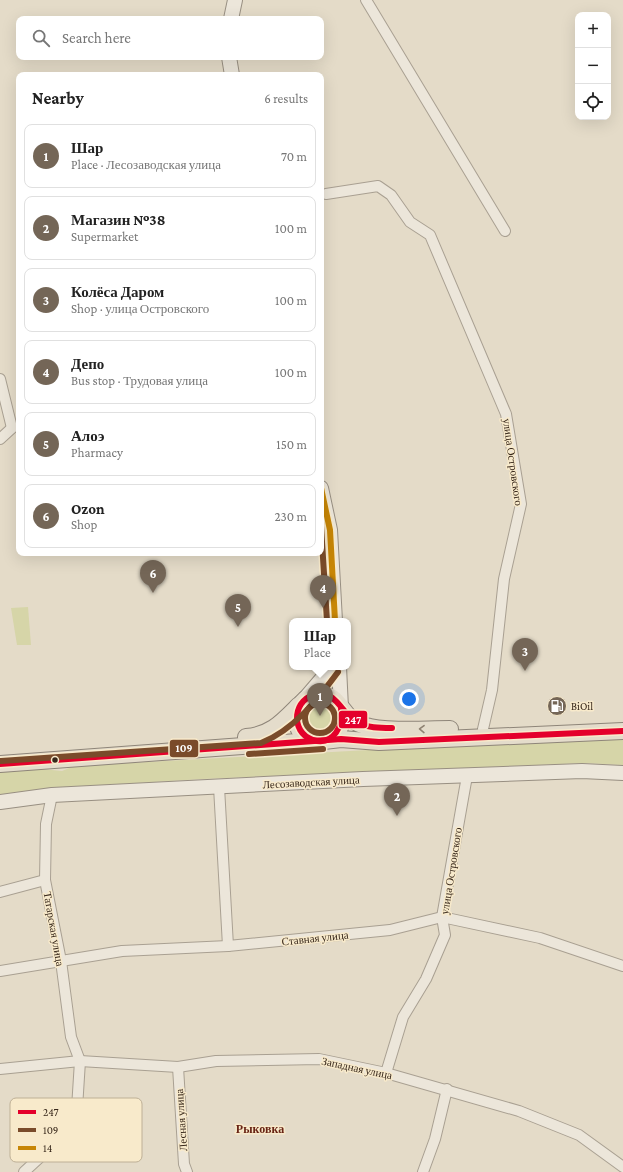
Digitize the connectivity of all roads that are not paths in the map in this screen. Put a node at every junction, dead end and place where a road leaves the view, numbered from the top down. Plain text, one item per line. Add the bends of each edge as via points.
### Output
1 (235, 0) edge
2 (366, 0) edge
3 (232, 16) edge
4 (230, 60) edge
5 (232, 72) edge
6 (326, 194) dead end
7 (505, 231) dead end
8 (0, 379) edge
9 (16, 429) edge
10 (0, 439) edge
11 (324, 520) edge
12 (325, 531) edge
13 (335, 618) edge
14 (329, 670) edge
15 (339, 670) edge
16 (302, 702) junction
17 (341, 708) junction
18 (623, 722) edge
19 (483, 729) junction
20 (623, 731) edge
21 (322, 741) junction
22 (0, 753) edge
23 (0, 764) edge
24 (623, 773) edge
25 (467, 776) junction
26 (219, 787) junction
27 (52, 795) junction
28 (0, 802) edge
29 (45, 880) junction
30 (0, 892) edge
31 (442, 917) junction
32 (228, 946) junction
33 (60, 961) junction
34 (623, 966) edge
35 (0, 971) edge
36 (80, 1061) junction
37 (178, 1067) junction
38 (0, 1069) edge
39 (386, 1073) junction
40 (447, 1089) junction
41 (78, 1098) edge
42 (35, 1162) edge
43 (623, 1167) edge
44 (24, 1172) edge
45 (187, 1172) edge
46 (423, 1172) edge

1 - 3 street
2 - 7 street
4 - 5 street
6 - 19 street, улица Островского via 378,186 391,195 410,222 430,235 506,414 521,504 504,579 492,690
8 - 9 street
9 - 10 street
11 - 12 street
12 - 13 street
14 - 16 street
15 - 17 street
16 - 17 main road via 313,695 323,694 332,697
16 - 21 main road via 296,716 298,726 307,738
16 - 22 main road via 276,727 259,736
19 -> 17 main road via 379,728 355,721
17 - 21 main road via 343,719 340,729 332,737
18 - 19 main road
20 - 21 main road via 379,742 341,739
21 - 23 main road
24 - 25 street, Лесозаводская улица via 582,771
25 - 26 street, Лесозаводская улица
25 - 31 street, улица Островского
26 - 27 street, Лесозаводская улица
26 - 32 street
27 - 28 street, Лесозаводская улица
27 - 29 street, Татарская улица via 46,824
29 - 30 street
29 - 33 street, Татарская улица
31 - 32 street, Ставная улица via 390,930
31 - 34 street, Ставная улица via 540,938
31 - 39 street, улица Островского via 445,935 426,978 403,1016
32 - 33 street, Ставная улица via 122,951
33 - 35 street, Ставная улица
33 - 36 street, Татарская улица via 71,1036
36 - 37 street, Западная улица
36 - 38 street, Западная улица
36 - 41 street
37 - 39 street, Западная улица via 216,1061 319,1059
37 - 45 street, Лесная улица via 184,1164
39 - 40 street, Западная улица
40 - 43 street, Западная улица via 519,1110 579,1135
40 - 46 street via 435,1139
42 - 44 street

